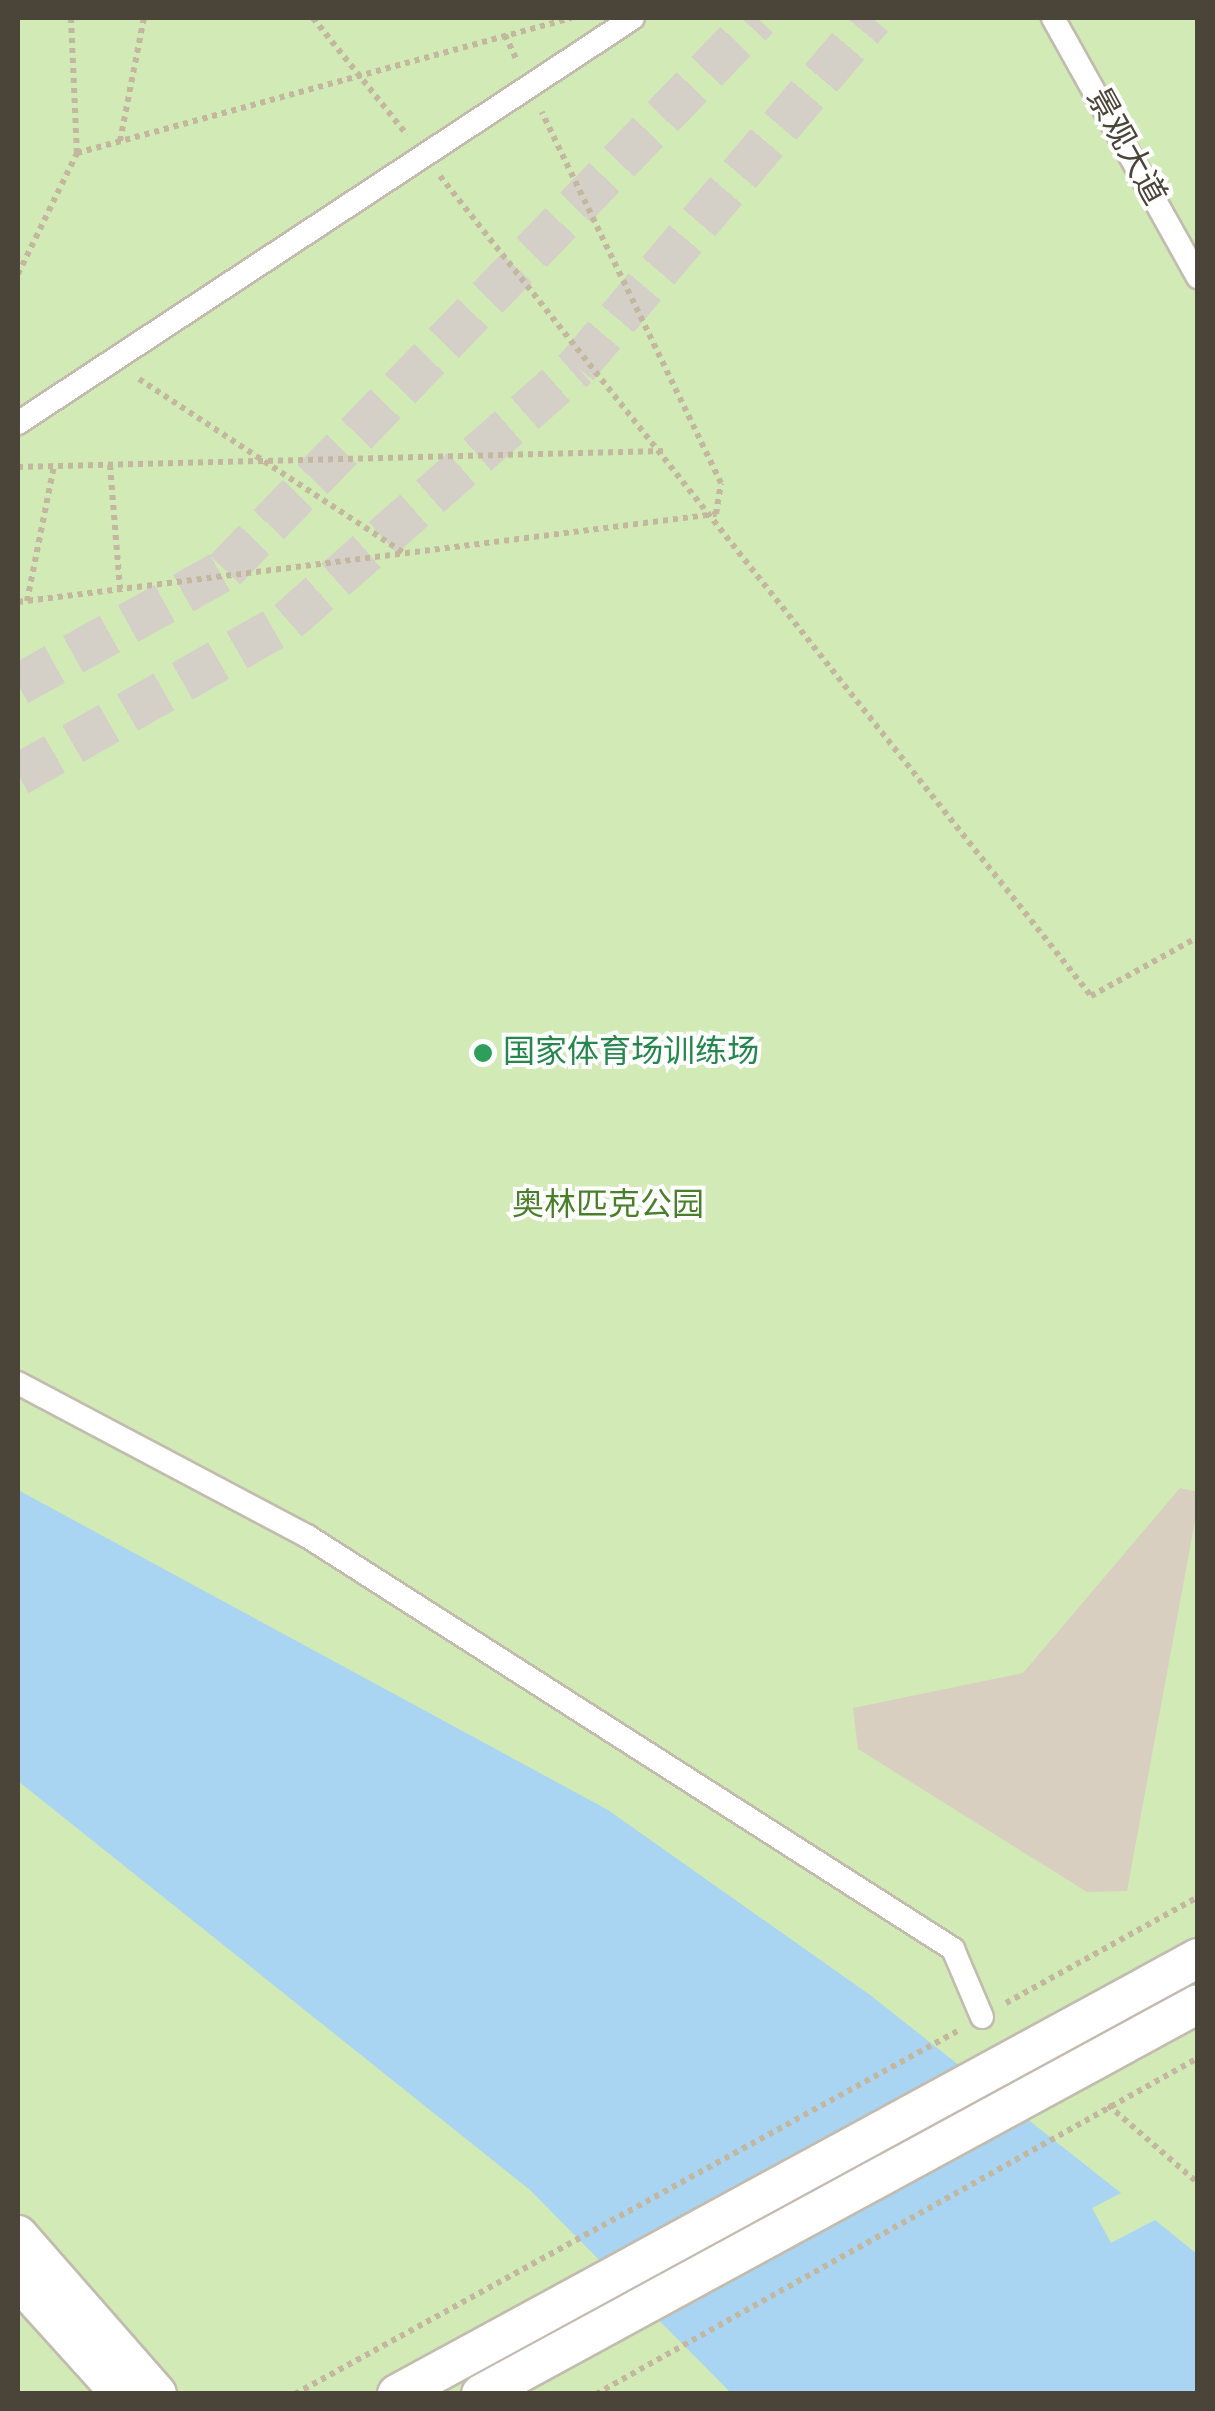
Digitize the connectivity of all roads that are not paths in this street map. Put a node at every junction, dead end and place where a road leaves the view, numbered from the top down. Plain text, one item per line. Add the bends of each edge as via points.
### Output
1 (633, 18) edge
2 (1053, 18) edge
3 (1198, 277) edge
4 (18, 423) edge
5 (18, 1383) edge
6 (1198, 1958) edge
7 (1186, 2010) edge
8 (971, 2022) road end
9 (18, 2235) edge
10 (18, 2280) edge
11 (121, 2394) edge
12 (158, 2394) edge
13 (397, 2394) edge
14 (481, 2394) edge

1 - 4 street
2 - 3 street, 景观大道
5 - 8 street via 307,1536 953,1949
6 - 13 street
7 - 14 street
9 - 12 street
10 - 11 street

